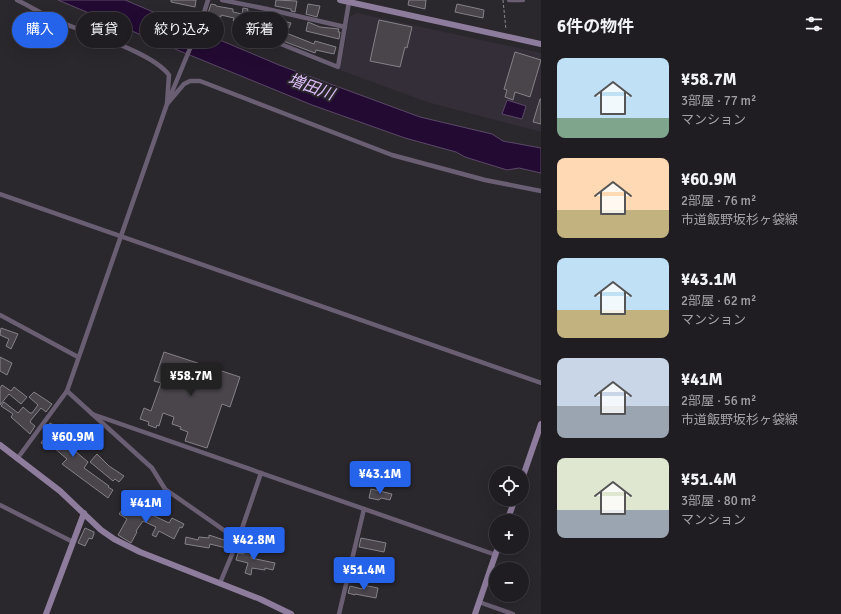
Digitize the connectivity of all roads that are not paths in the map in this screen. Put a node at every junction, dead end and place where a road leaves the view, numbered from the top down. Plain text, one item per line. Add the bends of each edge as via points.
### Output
1 (17, 0) edge
2 (208, 0) edge
3 (222, 0) edge
4 (340, 0) edge
5 (508, 0) edge
6 (522, 0) edge
7 (350, 1) edge
8 (267, 10) junction
9 (345, 27) junction
10 (541, 44) edge
11 (167, 104) junction
12 (541, 192) edge
13 (0, 194) edge
14 (120, 237) junction
15 (0, 315) edge
16 (78, 357) junction
17 (541, 383) edge
18 (67, 391) junction
19 (92, 414) junction
20 (541, 424) edge
21 (0, 445) edge
22 (17, 459) junction
23 (526, 466) edge
24 (261, 473) junction
25 (0, 505) edge
26 (364, 509) junction
27 (84, 513) junction
28 (238, 540) junction
29 (73, 542) junction
30 (496, 555) joint
31 (220, 583) junction
32 (479, 602) junction
33 (46, 614) edge
34 (291, 614) edge
35 (339, 614) edge
36 (476, 614) edge
37 (513, 614) edge

1 - 11 street via 58,21 128,49 165,70 169,75
2 - 11 street
3 - 8 street
4 - 7 street
5 - 6 street
7 - 9 street
7 - 10 street
8 - 9 street
8 - 9 street via 261,36 338,67
11 - 12 street via 184,84 200,81 392,155
11 - 14 street
13 - 14 street
14 - 16 street
14 - 17 street
15 - 16 street
16 - 18 street
18 - 19 street
18 - 22 street
19 - 24 street
19 - 28 street via 152,468 165,489
20 - 23 street
21 - 22 street
22 - 27 street via 60,491
24 - 26 street
24 - 28 street
25 - 29 street
26 - 30 street
26 - 35 street
27 - 29 street
27 - 31 street via 101,530 125,546
28 - 31 street
29 - 33 street
30 - 32 street
31 - 34 street
32 - 36 street
32 - 37 street

